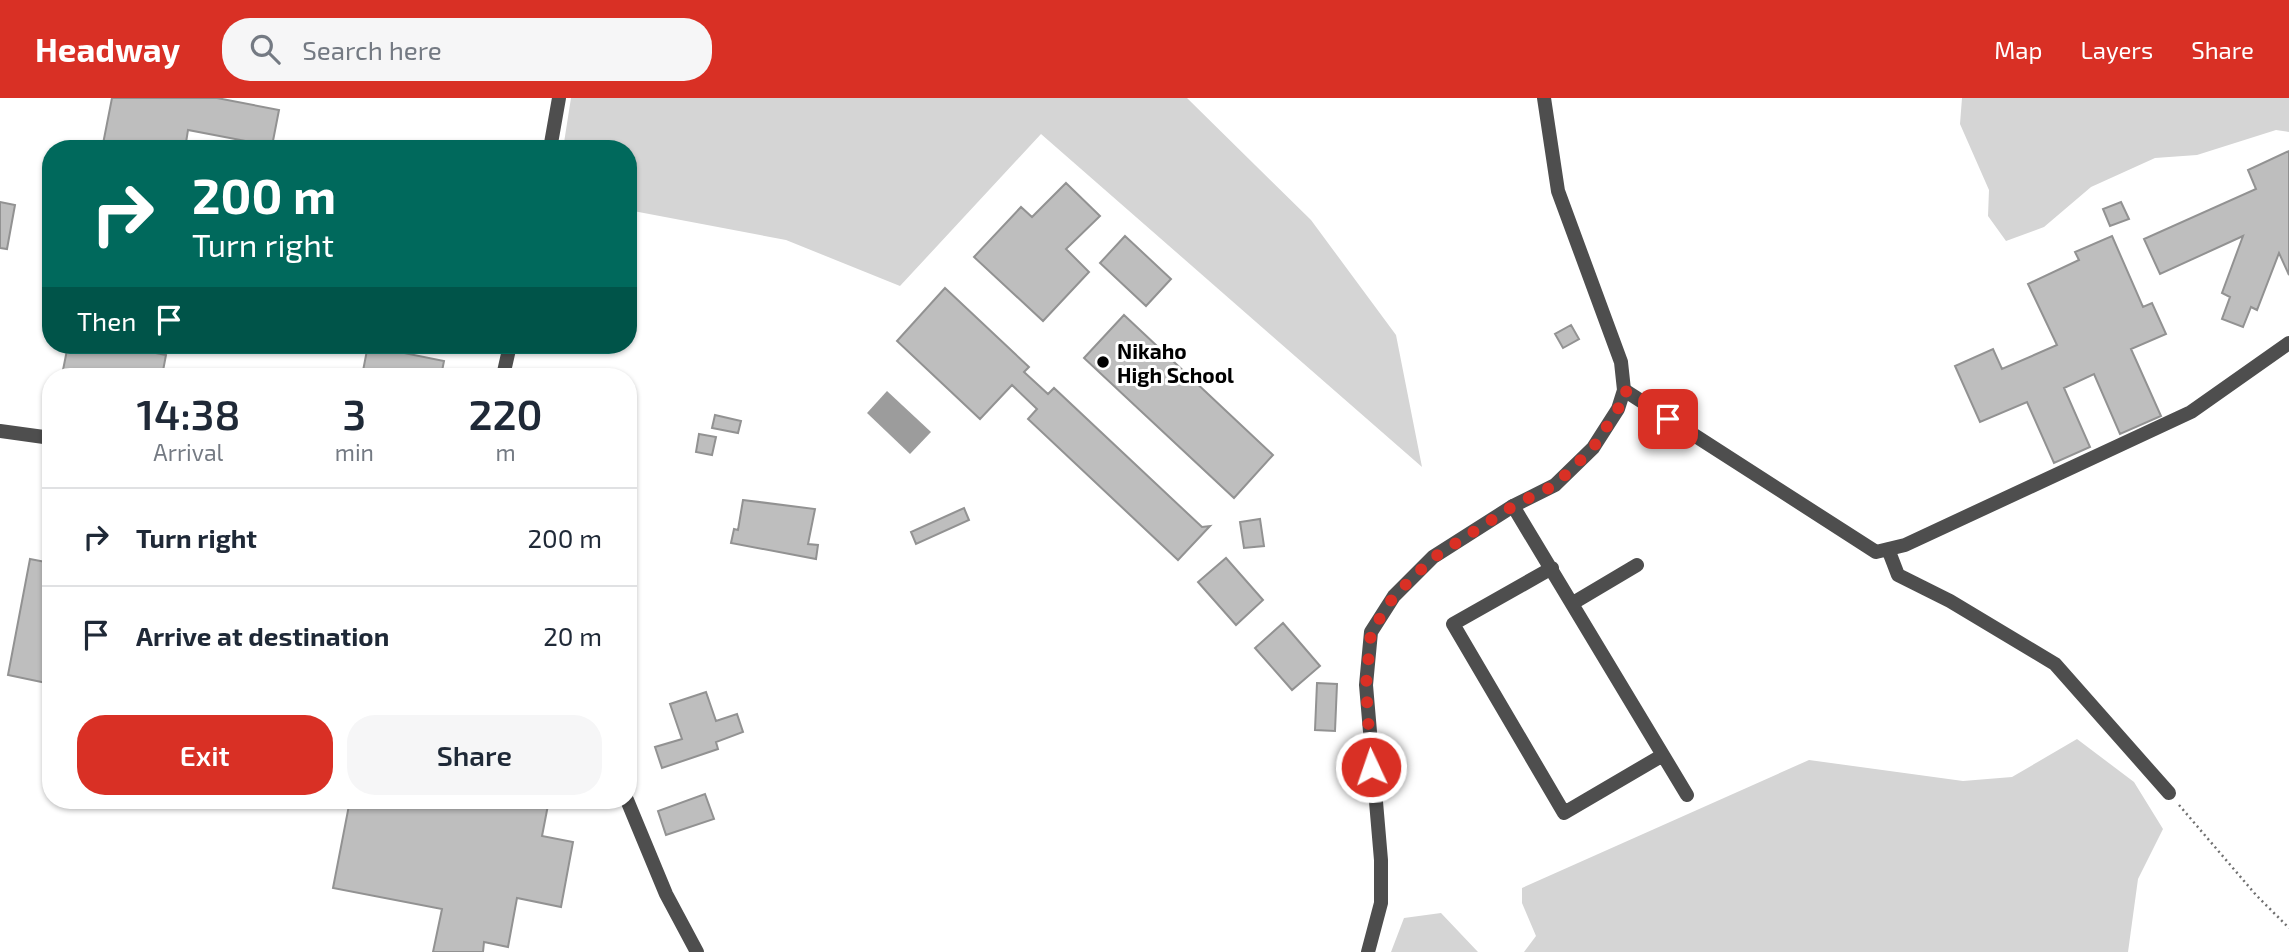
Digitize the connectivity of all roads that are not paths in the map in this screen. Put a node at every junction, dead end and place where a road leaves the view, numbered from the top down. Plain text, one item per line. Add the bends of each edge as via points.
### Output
1 (559, 98) edge
2 (1544, 98) edge
3 (552, 140) edge
4 (2289, 343) edge
5 (1624, 390) junction
6 (0, 431) edge
7 (42, 437) edge
8 (1513, 506) junction
9 (1888, 549) junction
10 (1637, 565) dead end
11 (1552, 568) junction
12 (1573, 603) junction
13 (1663, 755) junction
14 (2169, 793) road end
15 (1686, 795) dead end
16 (631, 809) edge
17 (698, 952) edge
18 (1368, 952) edge

1 - 3 street
2 - 5 street via 1558,191 1621,362
4 - 9 street via 2191,412
5 - 8 street via 1618,409 1593,448 1555,485
5 - 9 street via 1876,552
6 - 7 street
8 - 11 street
8 - 18 street via 1433,558 1394,596 1371,632 1366,685 1381,903
9 - 14 street via 1898,575 2055,664
10 - 12 street
11 - 12 street
11 - 13 street via 1453,624 1564,813
12 - 13 street
13 - 15 street
16 - 17 street via 666,894

